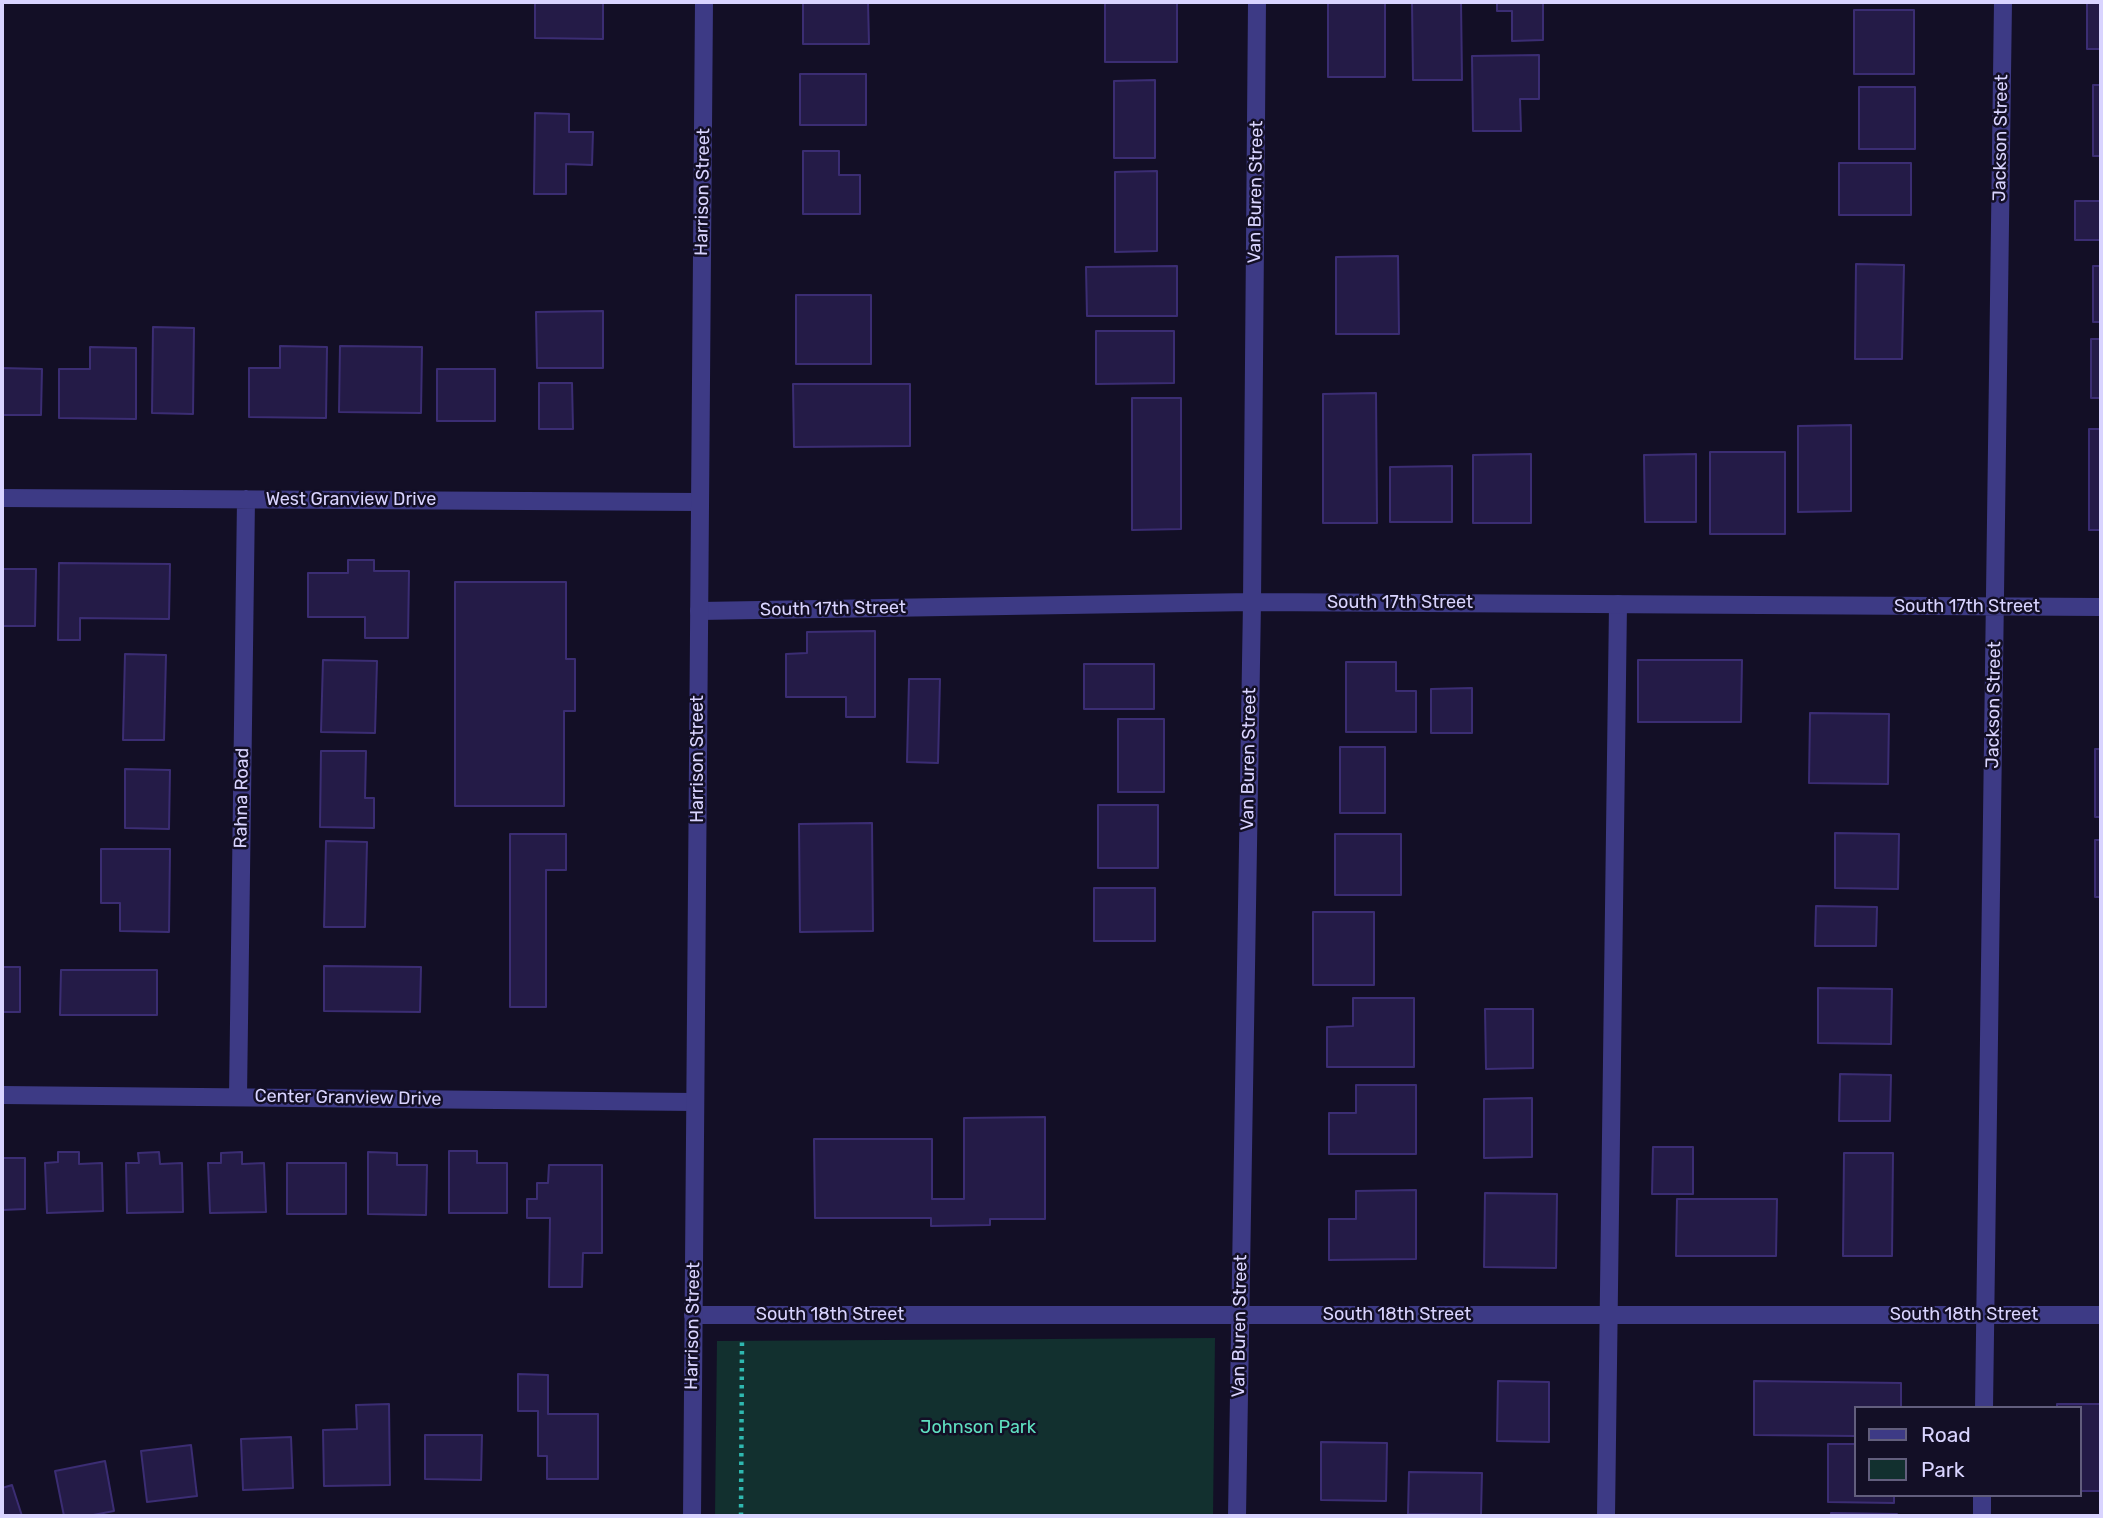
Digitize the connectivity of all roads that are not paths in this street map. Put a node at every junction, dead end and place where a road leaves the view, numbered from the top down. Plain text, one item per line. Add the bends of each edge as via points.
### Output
1 (705, 2) edge
2 (1258, 2) edge
3 (2003, 2) edge
4 (2, 498) edge
5 (246, 499) junction
6 (701, 502) junction
7 (1252, 602) junction
8 (1618, 604) junction
9 (1996, 607) junction
10 (2101, 607) edge
11 (699, 611) junction
12 (2, 1095) edge
13 (238, 1097) junction
14 (695, 1102) junction
15 (693, 1315) junction
16 (1240, 1315) junction
17 (1608, 1315) junction
18 (1985, 1315) junction
19 (2101, 1315) edge
20 (1984, 1406) edge
21 (1982, 1497) edge
22 (692, 1516) edge
23 (1237, 1516) edge
24 (1606, 1516) edge
25 (1982, 1516) edge

1 - 6 street, Harrison Street
2 - 7 street, Van Buren Street
3 - 9 street, Jackson Street
4 - 5 street, West Granview Drive
5 - 6 street, West Granview Drive
5 - 13 street, Rahna Road
6 - 11 street, Harrison Street
7 - 8 street, South 17th Street
7 - 11 street, South 17th Street
7 - 16 street, Van Buren Street
8 - 9 street, South 17th Street
8 - 17 street
9 - 10 street, South 17th Street
9 - 18 street, Jackson Street
11 - 14 street, Harrison Street
12 - 13 street, Center Granview Drive
13 - 14 street, Center Granview Drive
14 - 15 street, Harrison Street
15 - 16 street, South 18th Street
15 - 22 street, Harrison Street
16 - 17 street, South 18th Street
16 - 23 street, Van Buren Street
17 - 18 street, South 18th Street
17 - 24 street
18 - 19 street, South 18th Street
18 - 20 street, Jackson Street
21 - 25 street

